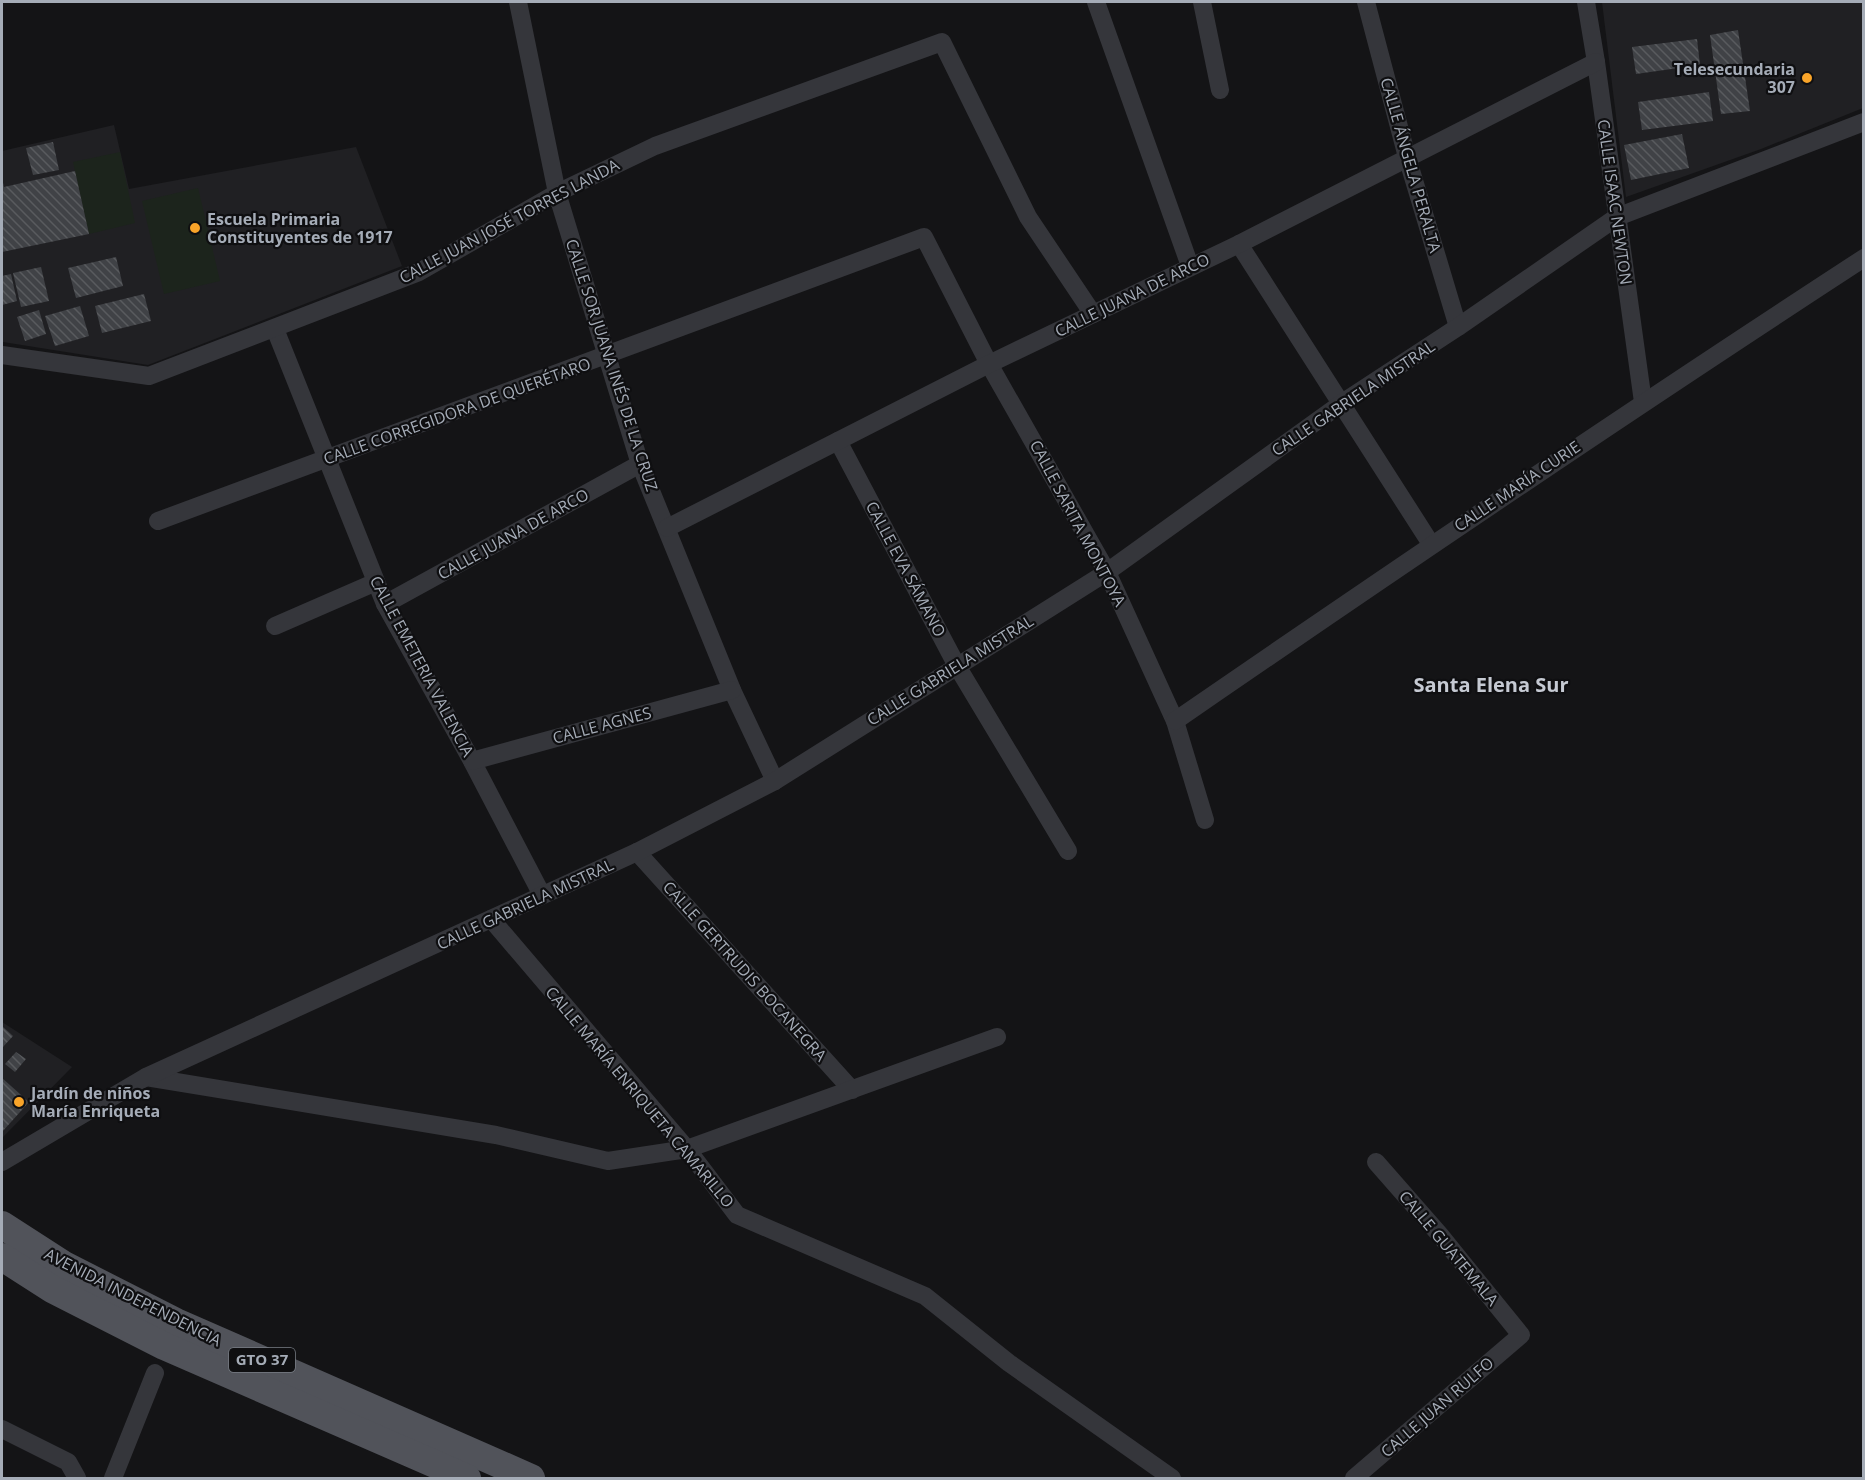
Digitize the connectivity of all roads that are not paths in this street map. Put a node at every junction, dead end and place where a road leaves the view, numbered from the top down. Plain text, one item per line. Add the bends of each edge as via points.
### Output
1 (518, 2) edge
2 (1095, 2) edge
3 (1202, 2) edge
4 (1366, 2) edge
5 (1586, 2) edge
6 (1596, 62) junction
7 (1220, 90) dead end
8 (1863, 122) edge
9 (1407, 157) junction
10 (558, 193) junction
11 (1617, 217) junction
12 (924, 237) joint
13 (1239, 244) junction
14 (1863, 258) edge
15 (1190, 266) junction
16 (1093, 315) junction
17 (1458, 327) junction
18 (275, 329) junction
19 (2, 355) edge
20 (606, 355) junction
21 (989, 364) junction
22 (1643, 402) junction
23 (1342, 403) junction
24 (838, 441) junction
25 (326, 459) junction
26 (640, 464) junction
27 (158, 521) dead end
28 (667, 528) junction
29 (1431, 544) junction
30 (1107, 572) junction
31 (376, 582) junction
32 (385, 604) junction
33 (275, 626) dead end
34 (957, 666) junction
35 (732, 690) junction
36 (1175, 721) junction
37 (472, 761) junction
38 (776, 781) junction
39 (1205, 820) dead end
40 (1068, 851) dead end
41 (638, 852) junction
42 (543, 896) junction
43 (491, 919) junction
44 (997, 1037) dead end
45 (146, 1077) junction
46 (852, 1090) junction
47 (687, 1149) junction
48 (2, 1162) edge
49 (1376, 1162) dead end
50 (2, 1225) edge
51 (2, 1257) edge
52 (1521, 1335) joint
53 (155, 1373) dead end
54 (2, 1429) edge
55 (452, 1476) edge
56 (78, 1479) edge
57 (112, 1479) edge
58 (531, 1479) edge
59 (1172, 1479) edge
60 (1354, 1479) edge

1 - 10 street, CALLE SOR JUANA INÉS DE LA CRUZ
2 - 15 street
3 - 7 street
4 - 9 street, CALLE ÁNGELA PERALTA
5 - 6 street, CALLE ISAAC NEWTON
6 - 9 street, CALLE JUANA DE ARCO
6 - 11 street, CALLE ISAAC NEWTON
8 - 11 street, CALLE GABRIELA MISTRAL
9 - 13 street, CALLE JUANA DE ARCO
9 - 17 street, CALLE ÁNGELA PERALTA
10 - 16 street, CALLE JUAN JOSÉ TORRES LANDA via 655,146 942,42 1028,217
10 - 18 street, CALLE JUAN JOSÉ TORRES LANDA via 419,272
10 - 20 street, CALLE SOR JUANA INÉS DE LA CRUZ
11 - 17 street, CALLE GABRIELA MISTRAL
11 - 22 street, CALLE ISAAC NEWTON
12 - 20 street, CALLE CORREGIDORA DE QUERÉTARO
12 - 21 street, CALLE SARITA MONTOYA
13 - 15 street, CALLE JUANA DE ARCO
13 - 23 street
14 - 22 street, CALLE MARÍA CURIE
15 - 16 street, CALLE JUANA DE ARCO
16 - 21 street, CALLE JUANA DE ARCO
17 - 23 street, CALLE GABRIELA MISTRAL
18 - 19 street, CALLE JUAN JOSÉ TORRES LANDA via 148,376
18 - 25 street, CALLE EMETERIA VALENCIA
20 - 25 street, CALLE CORREGIDORA DE QUERÉTARO
20 - 26 street, CALLE SOR JUANA INÉS DE LA CRUZ
21 - 24 street, CALLE JUANA DE ARCO
21 - 30 street, CALLE SARITA MONTOYA
22 - 29 street, CALLE MARÍA CURIE
23 - 29 street
23 - 30 street, CALLE GABRIELA MISTRAL
24 - 28 street, CALLE JUANA DE ARCO
24 - 34 street, CALLE EVA SÁMANO
25 - 27 street, CALLE CORREGIDORA DE QUERÉTARO
25 - 31 street, CALLE EMETERIA VALENCIA
26 - 28 street, CALLE SOR JUANA INÉS DE LA CRUZ
26 - 32 street, CALLE JUANA DE ARCO
28 - 35 street, CALLE SOR JUANA INÉS DE LA CRUZ
29 - 36 street, CALLE MARÍA CURIE
30 - 34 street, CALLE GABRIELA MISTRAL
30 - 36 street, CALLE SARITA MONTOYA
31 - 32 street, CALLE EMETERIA VALENCIA
31 - 33 street
32 - 37 street, CALLE EMETERIA VALENCIA
34 - 38 street, CALLE GABRIELA MISTRAL
34 - 40 street, CALLE EVA SÁMANO
35 - 37 street, CALLE AGNES
35 - 38 street, CALLE SOR JUANA INÉS DE LA CRUZ
36 - 39 street, CALLE SARITA MONTOYA
37 - 42 street, CALLE EMETERIA VALENCIA
38 - 41 street, CALLE GABRIELA MISTRAL
41 - 42 street, CALLE GABRIELA MISTRAL
41 - 46 street, CALLE GERTRUDIS BOCANEGRA
42 - 43 street, CALLE GABRIELA MISTRAL
43 - 45 street, CALLE GABRIELA MISTRAL
43 - 47 street, CALLE MARÍA ENRIQUETA CAMARILLO
44 - 46 street
45 - 47 street via 496,1136 608,1161
45 - 48 street, CALLE GABRIELA MISTRAL
46 - 47 street
47 - 59 street, CALLE MARÍA ENRIQUETA CAMARILLO via 737,1215 925,1296 1009,1363
49 - 52 street, CALLE GUATEMALA
50 - 58 main road, AVENIDA INDEPENDENCIA / GTO 37 via 64,1266 176,1322
51 - 55 main road, AVENIDA INDEPENDENCIA / GTO 37 via 52,1288 164,1346
52 - 60 street, CALLE JUAN RULFO
53 - 57 street
54 - 56 street via 68,1462

